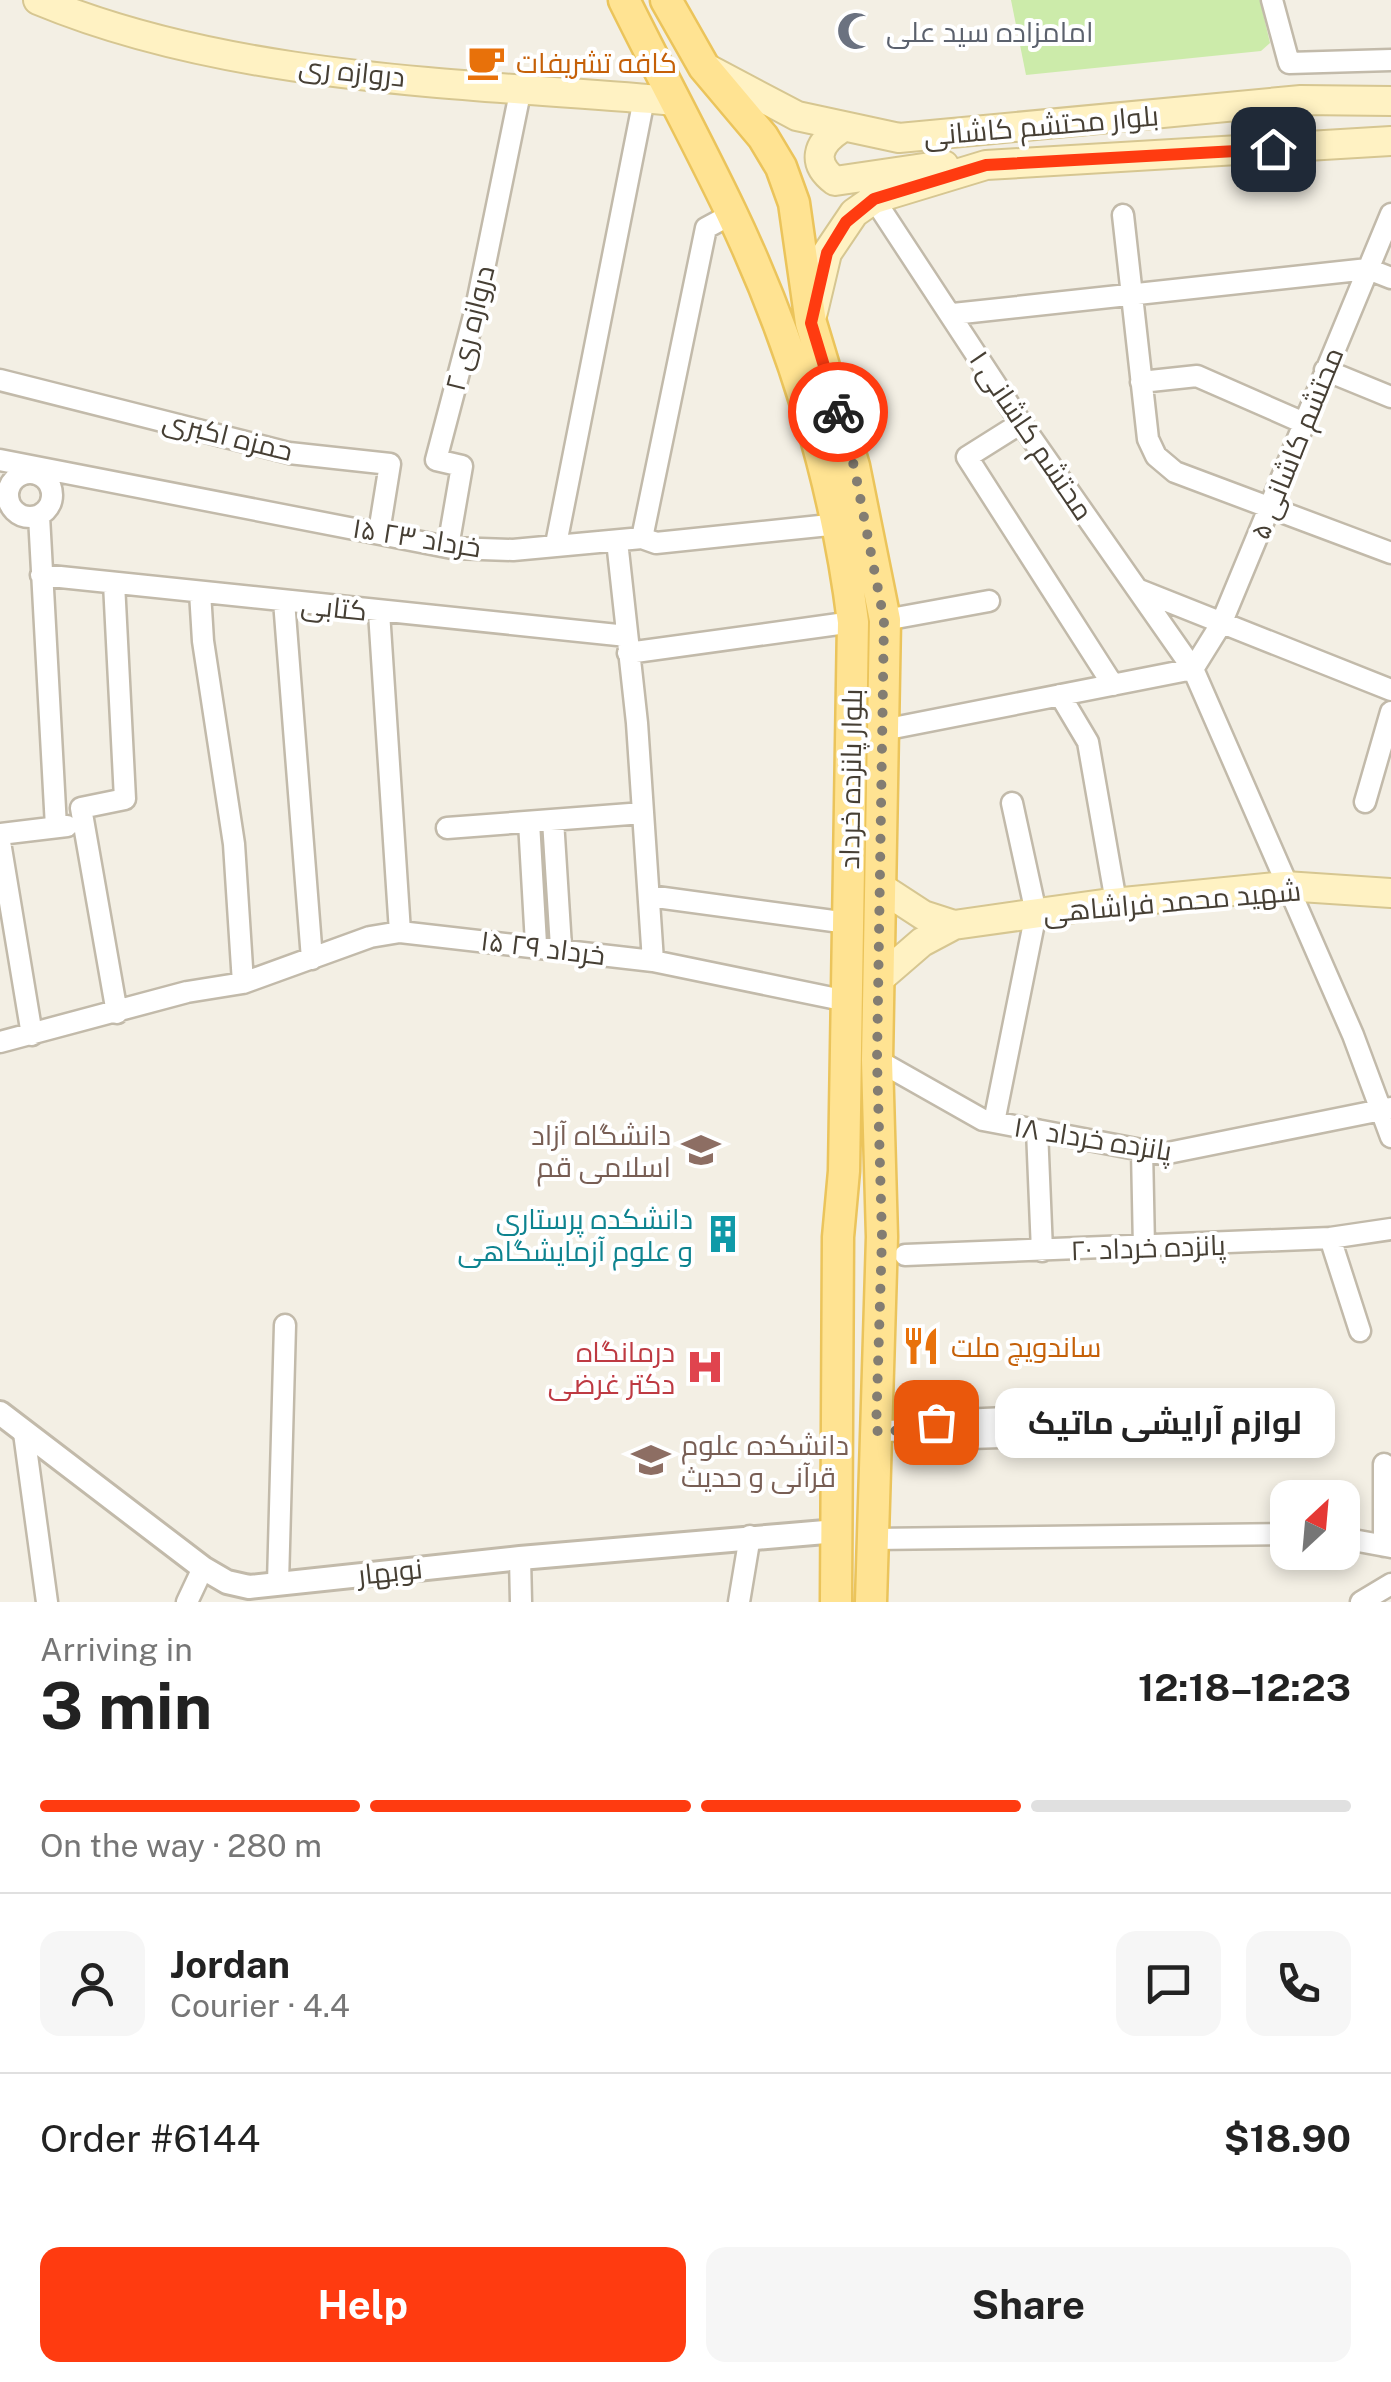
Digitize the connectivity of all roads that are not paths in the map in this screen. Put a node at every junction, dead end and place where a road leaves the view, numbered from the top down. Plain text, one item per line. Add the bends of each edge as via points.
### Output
1 (38, 0) edge
2 (624, 0) edge
3 (666, 0) edge
4 (1272, 0) edge
5 (1391, 60) edge
6 (704, 67) junction
7 (521, 88) junction
8 (659, 100) junction
9 (1391, 101) edge
10 (840, 129) junction
11 (1391, 141) edge
12 (986, 165) junction
13 (874, 199) junction
14 (732, 214) junction
15 (1391, 214) edge
16 (1122, 215) dead end
17 (1368, 269) junction
18 (1391, 278) edge
19 (1134, 294) junction
20 (952, 314) junction
21 (811, 323) junction
22 (1325, 370) junction
23 (0, 380) edge
24 (1142, 382) junction
25 (1391, 397) edge
26 (1021, 423) junction
27 (1304, 423) junction
28 (0, 460) edge
29 (33, 470) junction
30 (1270, 508) junction
31 (8, 516) edge
32 (40, 516) junction
33 (839, 524) junction
34 (379, 532) junction
35 (642, 538) junction
36 (617, 542) junction
37 (556, 544) junction
38 (448, 547) junction
39 (1391, 553) edge
40 (41, 575) junction
41 (114, 582) junction
42 (1137, 588) junction
43 (200, 592) junction
44 (284, 601) junction
45 (989, 601) dead end
46 (379, 612) junction
47 (884, 620) junction
48 (853, 622) junction
49 (1221, 624) junction
50 (628, 645) junction
51 (1193, 668) junction
52 (1114, 685) junction
53 (1391, 690) edge
54 (1060, 695) junction
55 (1391, 712) edge
56 (883, 730) junction
57 (1365, 802) dead end
58 (1012, 803) dead end
59 (643, 813) junction
60 (552, 820) junction
61 (529, 822) junction
62 (84, 824) junction
63 (56, 827) junction
64 (447, 828) dead end
65 (0, 834) edge
66 (0, 842) edge
67 (1285, 886) junction
68 (880, 887) junction
69 (1391, 892) edge
70 (649, 896) junction
71 (1116, 902) junction
72 (1036, 913) junction
73 (848, 923) junction
74 (954, 925) junction
75 (400, 932) junction
76 (536, 944) junction
77 (561, 947) junction
78 (312, 960) junction
79 (652, 960) junction
80 (878, 980) junction
81 (243, 982) junction
82 (846, 1001) junction
83 (117, 1013) junction
84 (32, 1035) junction
85 (0, 1042) edge
86 (877, 1060) junction
87 (1386, 1110) edge
88 (994, 1122) junction
89 (1037, 1130) junction
90 (1391, 1137) edge
91 (1142, 1150) junction
92 (1391, 1230) edge
93 (838, 1236) junction
94 (1330, 1238) junction
95 (894, 1246) junction
96 (1144, 1248) junction
97 (1042, 1251) junction
98 (880, 1290) junction
99 (838, 1294) junction
100 (285, 1325) dead end
101 (1360, 1332) dead end
102 (1176, 1411) junction
103 (1144, 1412) junction
104 (0, 1413) edge
105 (936, 1430) junction
106 (876, 1431) junction
107 (24, 1432) junction
108 (1144, 1434) junction
109 (1178, 1434) junction
110 (1384, 1464) dead end
111 (837, 1531) junction
112 (1270, 1534) edge
113 (750, 1536) junction
114 (873, 1539) junction
115 (1360, 1541) edge
116 (1388, 1546) edge
117 (520, 1558) junction
118 (203, 1568) junction
119 (278, 1584) junction
120 (1391, 1584) edge
121 (228, 1592) edge
122 (47, 1602) edge
123 (187, 1602) edge
124 (521, 1602) edge
125 (739, 1602) edge
126 (836, 1602) edge
127 (871, 1602) edge
128 (1361, 1602) edge

1 - 7 main road, دروازه ری via 135,36 259,62
2 - 8 main road, بلوار پانزده خرداد
3 - 6 main road, بلوار پانزده خرداد
4 - 5 street via 1289,63
6 - 10 main road, بلوار محتشم کاشانی via 797,116
6 - 21 main road, بلوار پانزده خرداد via 782,167 794,203
7 - 8 main road, دروازه ری
7 - 38 street, دروازه ری ۲ via 476,308 436,460 462,466
8 - 14 main road, بلوار پانزده خرداد
8 - 37 street via 591,363
9 - 10 main road, بلوار محتشم کاشانی via 1301,100 899,138
10 - 12 main road via 818,152 824,173 836,181 929,166
11 - 12 main road, بلوار محتشم کاشانی
12 - 13 main road, بلوار محتشم کاشانی
13 - 20 street, محتشم کاشانی ۱
13 - 21 main road, بلوار محتشم کاشانی via 846,222 827,253
14 - 33 main road, بلوار پانزده خرداد via 789,359
14 - 35 street via 706,228
15 - 17 street, محتشم کاشانی ۵
16 - 19 street
17 - 18 street
17 - 19 street
17 - 22 street, محتشم کاشانی ۵
19 - 20 street
19 - 24 street
20 - 26 street, محتشم کاشانی ۱
21 - 47 main road, بلوار پانزده خرداد via 854,466
22 - 25 street
22 - 27 street, محتشم کاشانی ۵
23 - 34 street, حمزه اکبری via 289,453 390,464
24 - 27 street via 1197,376
24 - 30 street via 1156,456 1175,472
26 - 42 street, محتشم کاشانی ۱
26 - 52 street via 967,457
27 - 30 street, محتشم کاشانی ۵
28 - 29 street, ۱۵ خرداد ۲۳
29 - 31 street via 10,486
29 - 32 street via 53,494
29 - 34 street, ۱۵ خرداد ۲۳
30 - 39 street
30 - 49 street, محتشم کاشانی ۵
31 - 32 street
32 - 40 street
33 - 35 street, ۱۵ خرداد ۲۳ via 656,543
33 - 48 main road, بلوار پانزده خرداد
34 - 38 street, ۱۵ خرداد ۲۳
35 - 36 street, ۱۵ خرداد ۲۳
36 - 37 street, ۱۵ خرداد ۲۳
36 - 50 street
37 - 38 street, ۱۵ خرداد ۲۳
40 - 41 street, کتابی
40 - 63 street
41 - 43 street, کتابی
41 - 62 street via 125,799 81,808
42 - 49 street
42 - 51 street, محتشم کاشانی ۱
43 - 44 street, کتابی
43 - 81 street via 234,844
44 - 46 street, کتابی
44 - 78 street
45 - 47 street
46 - 50 street, کتابی
46 - 75 street
47 - 56 main road, بلوار پانزده خرداد
48 - 50 street, کتابی
48 - 73 main road, بلوار پانزده خرداد
49 - 51 street, محتشم کاشانی ۵
49 - 53 street
50 - 59 street
51 - 52 street
51 - 67 street, محتشم کاشانی ۱
52 - 54 street
54 - 56 street
54 - 71 street via 1088,742
55 - 57 street
56 - 68 main road, بلوار پانزده خرداد
58 - 72 street
59 - 60 street
59 - 70 street
60 - 61 street
60 - 77 street
61 - 64 street
61 - 76 street
62 - 63 street
62 - 83 street
63 - 65 street
66 - 84 street
67 - 69 main road, شهید محمد فراشاهی
67 - 71 main road, شهید محمد فراشاهی
67 - 87 street, محتشم کاشانی ۱
68 - 74 main road
68 - 80 main road, بلوار پانزده خرداد
70 - 73 street
70 - 79 street
71 - 72 main road, شهید محمد فراشاهی
72 - 74 main road, شهید محمد فراشاهی
72 - 88 street
73 - 82 main road, بلوار پانزده خرداد
74 - 80 main road
75 - 76 street, ۱۵ خرداد ۲۹
75 - 78 street, ۱۵ خرداد ۲۹
76 - 77 street, ۱۵ خرداد ۲۹
77 - 79 street, ۱۵ خرداد ۲۹
78 - 81 street, ۱۵ خرداد ۲۹
79 - 82 street, ۱۵ خرداد ۲۹
80 - 86 main road, بلوار پانزده خرداد
81 - 83 street, ۱۵ خرداد ۲۹
82 - 93 main road, بلوار پانزده خرداد
83 - 84 street, ۱۵ خرداد ۲۹
84 - 85 street, ۱۵ خرداد ۲۹
86 - 88 street, پانزده خرداد ۱۸
86 - 95 main road, بلوار پانزده خرداد
87 - 90 street, محتشم کاشانی ۱
87 - 91 street, پانزده خرداد ۱۸ via 1187,1152
88 - 89 street, پانزده خرداد ۱۸
89 - 91 street, پانزده خرداد ۱۸
89 - 97 street
91 - 96 street
92 - 94 street, پانزده خرداد ۲۰
93 - 95 main road via 854,1253
93 - 99 main road, بلوار پانزده خرداد
94 - 96 street, پانزده خرداد ۲۰
94 - 101 street
95 - 97 street, پانزده خرداد ۲۰
95 - 98 main road, بلوار پانزده خرداد
96 - 97 street, پانزده خرداد ۲۰
98 - 99 main road via 863,1275 851,1276
98 - 106 main road, بلوار پانزده خرداد
99 - 111 main road, بلوار پانزده خرداد
100 - 119 street
102 - 103 street
102 - 109 street
102 - 109 street via 1320,1405 1322,1426
103 - 105 street via 936,1422
103 - 108 street
104 - 107 street, نوبهار
105 - 106 street
105 - 108 street via 937,1439
106 - 114 main road, بلوار پانزده خرداد
107 - 118 street, نوبهار
107 - 122 street
108 - 109 street
110 - 116 street
111 - 113 street, نوبهار
111 - 126 main road, بلوار پانزده خرداد
112 - 114 street
113 - 117 street, نوبهار
113 - 125 street
114 - 127 main road, بلوار پانزده خرداد
115 - 116 street
117 - 119 street, نوبهار
117 - 124 street
118 - 121 street, نوبهار
118 - 123 street
119 - 121 street, نوبهار
120 - 128 street

